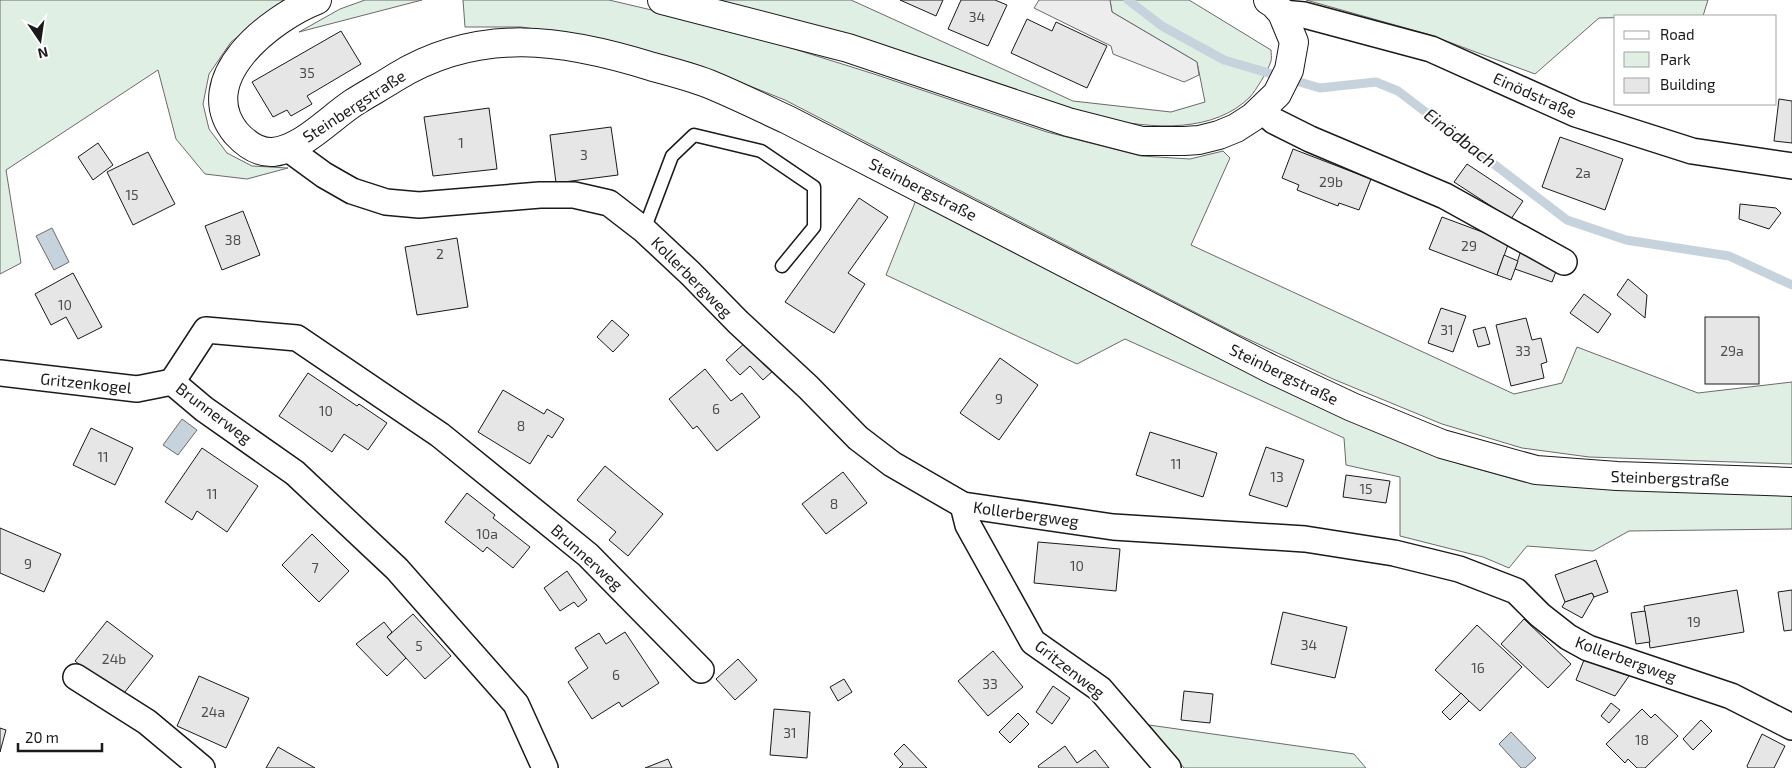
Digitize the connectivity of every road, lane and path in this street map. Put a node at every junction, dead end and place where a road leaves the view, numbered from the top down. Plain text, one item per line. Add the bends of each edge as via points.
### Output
1 (317, 0) edge
2 (662, 0) edge
3 (1275, 6) edge
4 (1269, 102) junction
5 (287, 148) junction
6 (1792, 166) edge
7 (644, 230) junction
8 (1564, 262) dead end
9 (782, 266) dead end
10 (0, 373) edge
11 (172, 382) junction
12 (1792, 482) edge
13 (964, 505) junction
14 (702, 670) dead end
15 (76, 677) dead end
16 (1792, 727) edge
17 (202, 768) edge
18 (546, 768) edge
19 (1168, 768) edge

1 - 5 main road, Steinbergstraße via 278,22 249,44 228,76 225,88 225,112 229,125 240,137 253,149 273,152
2 - 4 main road via 848,48 1068,122 1142,141 1200,140 1219,135 1253,117
3 - 4 main road via 1294,42 1289,70
3 - 6 street, Einödstraße via 1431,49 1576,114 1692,150
4 - 8 street via 1274,121 1445,196
5 - 7 street, Kollerbergweg via 352,191 386,202 419,205 574,195 609,203
5 - 12 main road, Steinbergstraße via 410,69 456,50 499,42 560,44 623,58 708,84 779,116 1272,369 1442,444 1536,470
7 - 9 lane via 672,156 694,135 761,151 814,187 814,227
7 - 13 street, Kollerbergweg via 858,438 892,464
10 - 11 street, Gritzenkogel via 137,389
11 - 14 street, Brunnerweg via 206,330 297,338 440,435 588,555
11 - 18 street, Brunnerweg via 204,410 295,473 396,569 516,704
13 - 16 street, Kollerbergweg via 1113,527 1305,539 1394,553 1459,569 1516,591 1568,638 1588,648 1730,696
13 - 19 street, Gritzenweg via 968,525 1033,642 1100,689
15 - 17 street via 147,722

